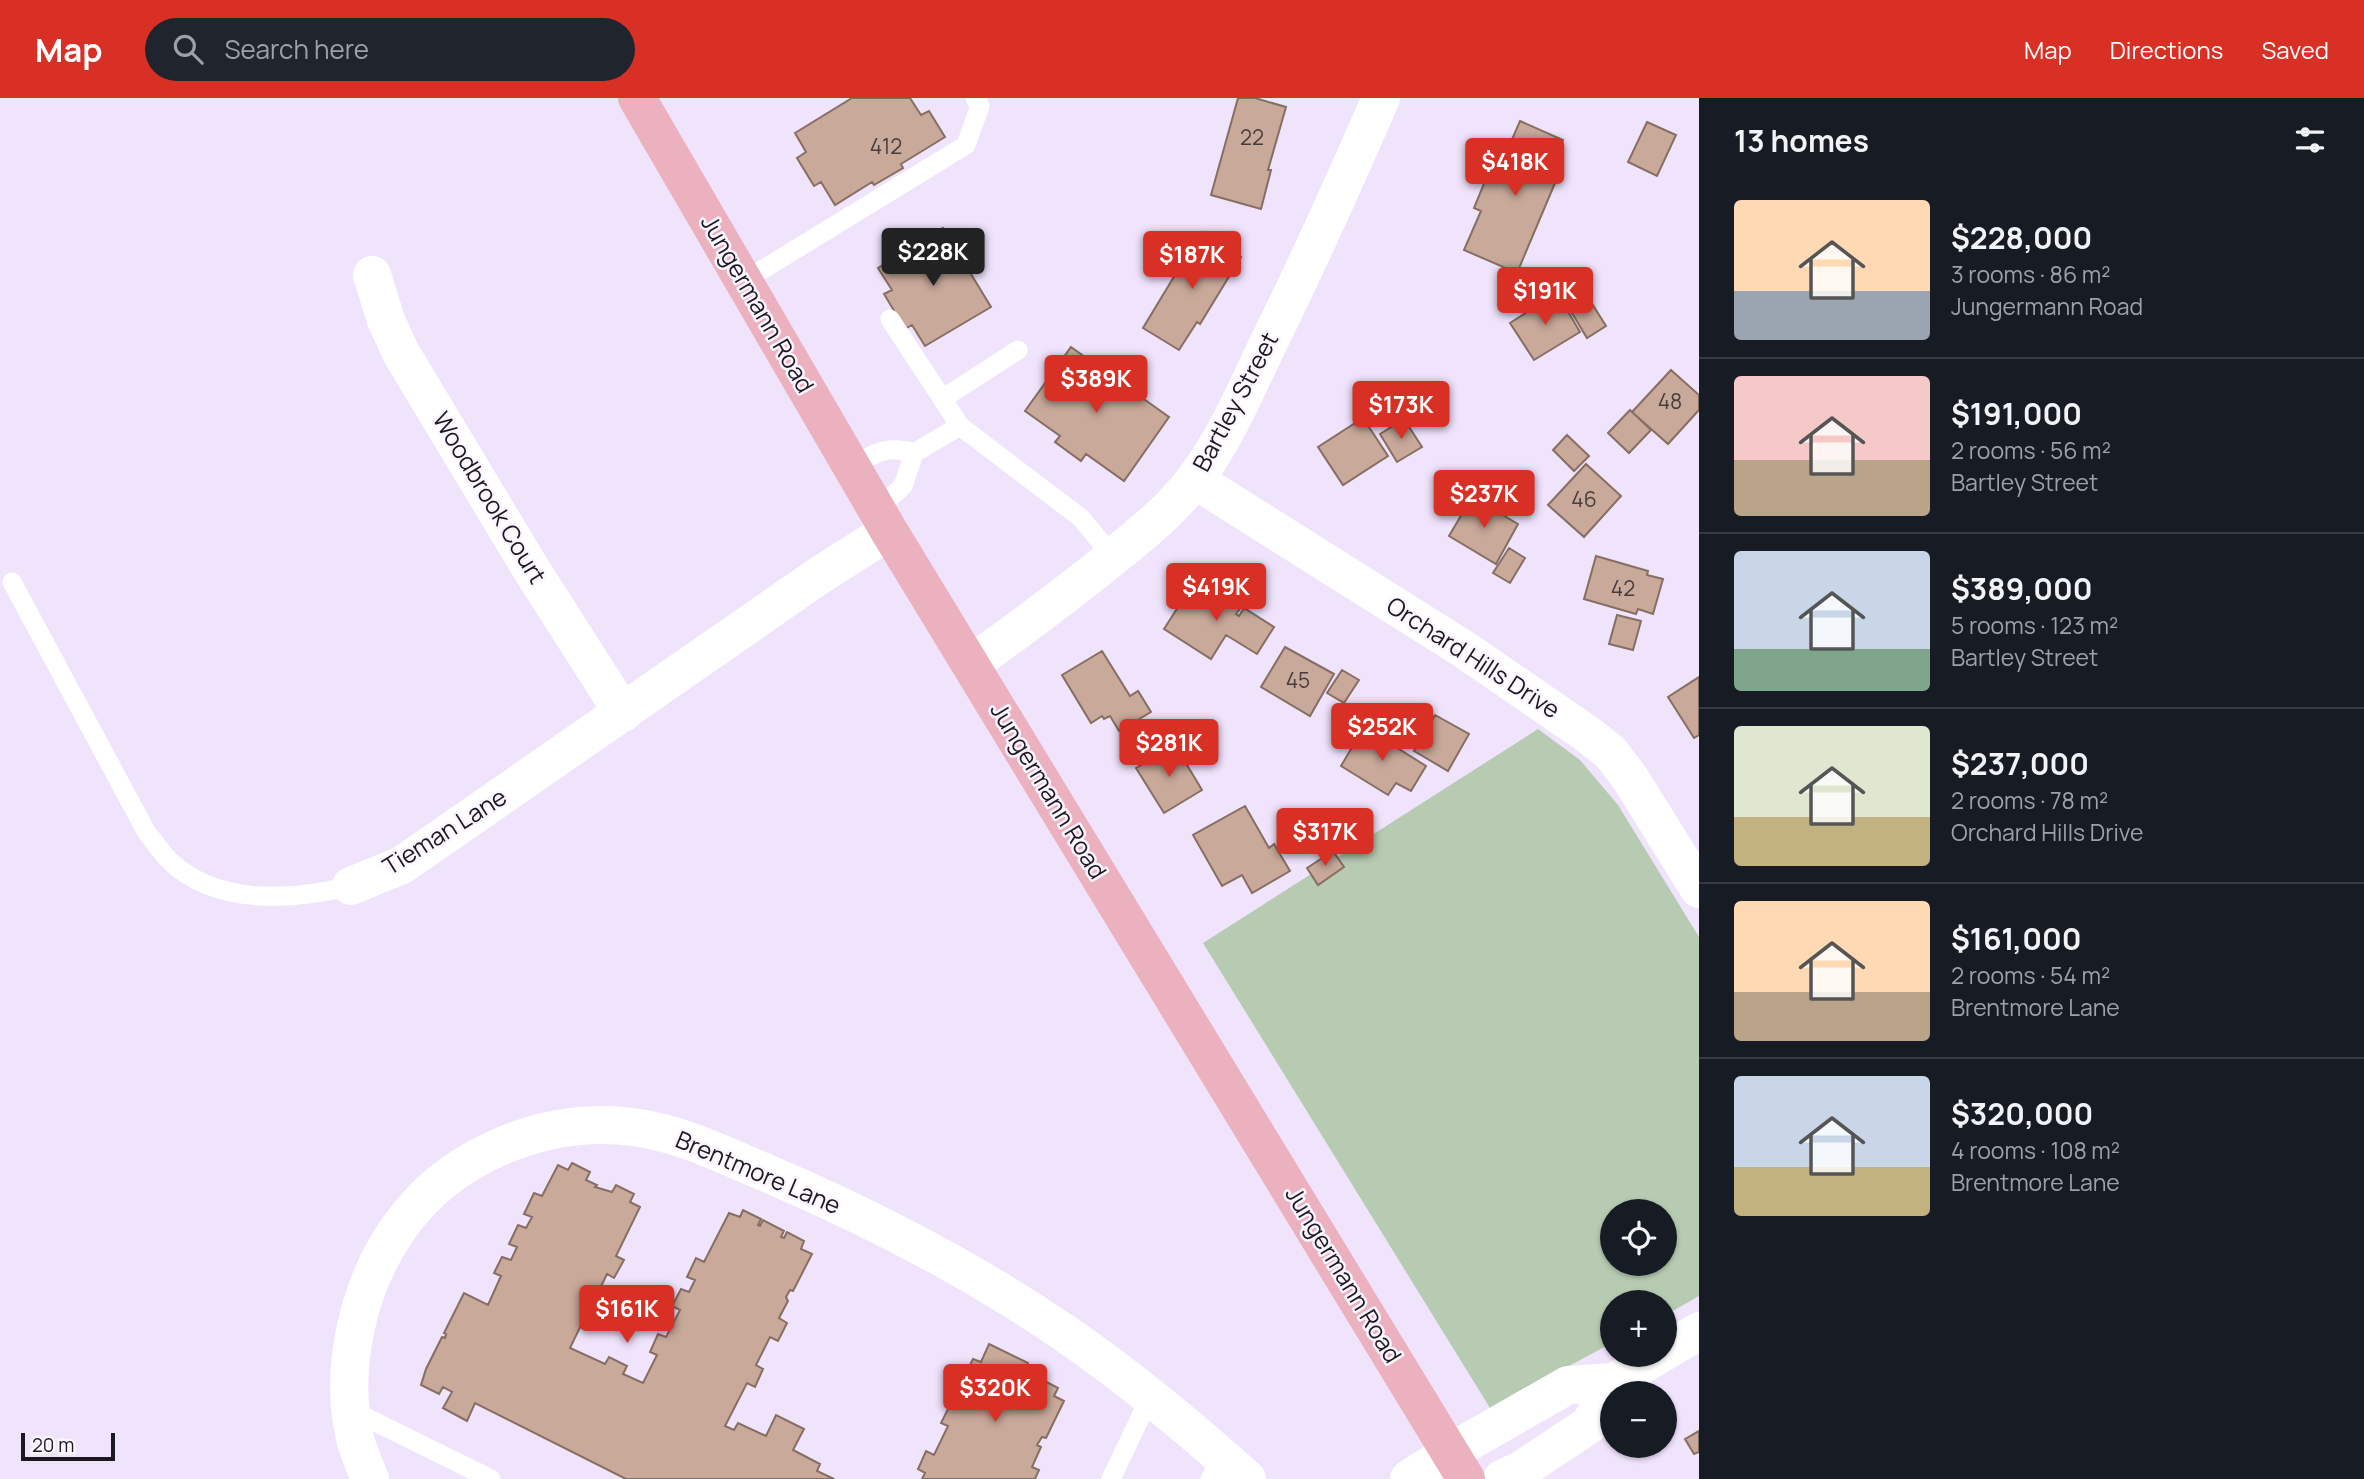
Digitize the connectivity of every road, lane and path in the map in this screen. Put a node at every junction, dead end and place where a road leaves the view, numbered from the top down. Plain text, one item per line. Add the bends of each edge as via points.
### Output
1 (637, 98) edge
2 (975, 98) edge
3 (1381, 98) edge
4 (372, 275) dead end
5 (744, 281) junction
6 (890, 319) dead end
7 (1018, 350) dead end
8 (942, 398) junction
9 (960, 426) junction
10 (914, 453) junction
11 (851, 466) junction
12 (1195, 480) junction
13 (883, 520) junction
14 (1113, 557) junction
15 (12, 582) dead end
16 (970, 664) junction
17 (623, 713) junction
18 (351, 886) joint
19 (1699, 889) edge
20 (1699, 1331) edge
21 (1677, 1344) edge
22 (1639, 1367) edge
23 (1616, 1381) edge
24 (1600, 1383) edge
25 (1150, 1397) junction
26 (1600, 1407) edge
27 (351, 1410) junction
28 (1458, 1466) edge
29 (1226, 1471) edge
30 (370, 1479) edge
31 (491, 1479) edge
32 (1111, 1479) edge
33 (1409, 1479) edge
34 (1502, 1479) edge

1 - 5 main road, Jungermann Road
2 - 5 lane via 979,106 966,145
3 - 12 street, Bartley Street via 1259,363 1219,445
4 - 17 street, Woodbrook Court via 401,354
5 - 11 main road, Jungermann Road
6 - 8 lane
7 - 8 lane
8 - 9 lane
9 - 10 lane
9 - 14 lane via 1081,518
10 - 11 lane via 898,448 880,450
10 - 13 lane via 903,486
11 - 13 main road, Jungermann Road
12 - 14 street, Bartley Street
12 - 19 street, Orchard Hills Drive via 1465,650 1610,752
13 - 16 main road, Jungermann Road
13 - 17 street, Tieman Lane via 817,577
14 - 16 street, Bartley Street
15 - 18 lane, Tieman Lane via 147,833 170,862 190,877 229,892 287,898
16 - 28 main road, Jungermann Road
17 - 18 street, Tieman Lane via 402,865
20 - 21 street
22 - 23 street
24 - 28 street via 1568,1385
25 - 27 street, Brentmore Lane via 1067,1335 971,1273 815,1194 691,1141 634,1127 588,1125 547,1130 500,1146 454,1172 408,1214 384,1248 361,1308 350,1364
25 - 29 street, Brentmore Lane
25 - 32 lane
26 - 34 street via 1590,1425
27 - 30 street, Brentmore Lane via 355,1439
27 - 31 lane
28 - 33 street

